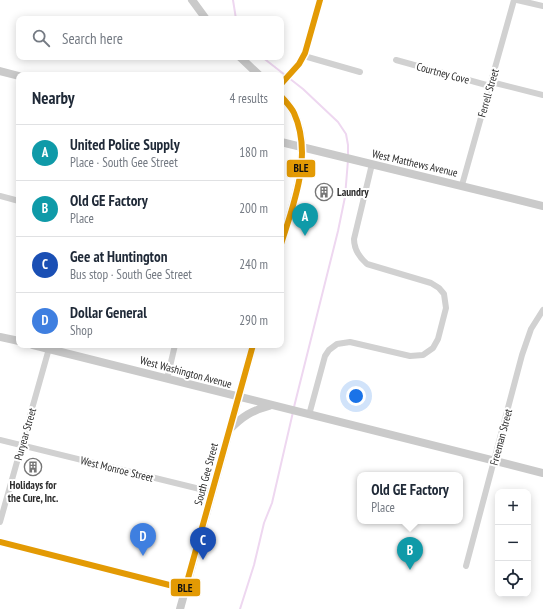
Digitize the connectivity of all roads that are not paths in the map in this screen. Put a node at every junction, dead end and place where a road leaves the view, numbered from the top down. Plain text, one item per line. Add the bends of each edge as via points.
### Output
1 (192, 0) edge
2 (320, 0) edge
3 (514, 0) edge
4 (517, 0) edge
5 (543, 6) edge
6 (204, 16) edge
7 (304, 56) junction
8 (243, 60) edge
9 (396, 60) dead end
10 (0, 71) edge
11 (256, 72) edge
12 (360, 72) dead end
13 (16, 75) edge
14 (284, 81) edge
15 (491, 84) junction
16 (543, 95) edge
17 (284, 100) edge
18 (284, 143) edge
19 (302, 147) junction
20 (372, 164) junction
21 (462, 186) junction
22 (0, 196) edge
23 (16, 200) edge
24 (543, 206) edge
25 (284, 234) edge
26 (543, 310) edge
27 (0, 337) edge
28 (16, 341) edge
29 (49, 348) edge
30 (53, 348) edge
31 (174, 348) edge
32 (252, 348) edge
33 (167, 379) junction
34 (238, 397) junction
35 (270, 405) junction
36 (307, 414) junction
37 (229, 430) junction
38 (0, 440) edge
39 (22, 446) junction
40 (495, 461) junction
41 (543, 473) edge
42 (212, 492) junction
43 (0, 522) edge
44 (0, 542) edge
45 (466, 566) dead end
46 (185, 589) junction
47 (180, 609) edge

1 - 6 main road
2 - 7 street
3 - 15 street, Ferrell Street
4 - 5 street
7 - 12 street
7 - 14 street
8 - 11 main road
9 - 15 street, Courtney Cove
10 - 13 main road
15 - 16 street, Courtney Cove
15 - 21 street, Ferrell Street
17 - 19 main road via 294,113 301,131
18 - 19 main road, West Matthews Avenue
19 - 20 main road, West Matthews Avenue
19 - 25 main road via 298,185
20 - 21 main road, West Matthews Avenue
20 - 36 street via 354,239 355,249 367,264 431,283 439,288 446,301 443,321 433,348 417,357 350,342 337,344 325,356
21 - 24 main road, West Matthews Avenue
22 - 23 street
26 - 40 street, Freeman Street via 531,329 522,355
27 - 28 main road
29 - 39 street, Puryear Street
30 - 33 main road, West Washington Avenue
31 - 33 street
32 - 34 main road, South Gee Street
33 - 34 main road, West Washington Avenue
34 - 35 main road, West Washington Avenue
34 - 37 main road, South Gee Street
35 - 36 main road, West Washington Avenue
35 - 37 main road via 240,418
36 - 40 main road, West Washington Avenue
37 - 42 main road, South Gee Street
38 - 39 street, West Monroe Street
39 - 42 street, West Monroe Street
39 - 43 street, Puryear Street
40 - 41 main road, West Washington Avenue
40 - 45 street, Freeman Street
42 - 46 main road, South Gee Street
44 - 46 street
46 - 47 main road, South Gee Street

